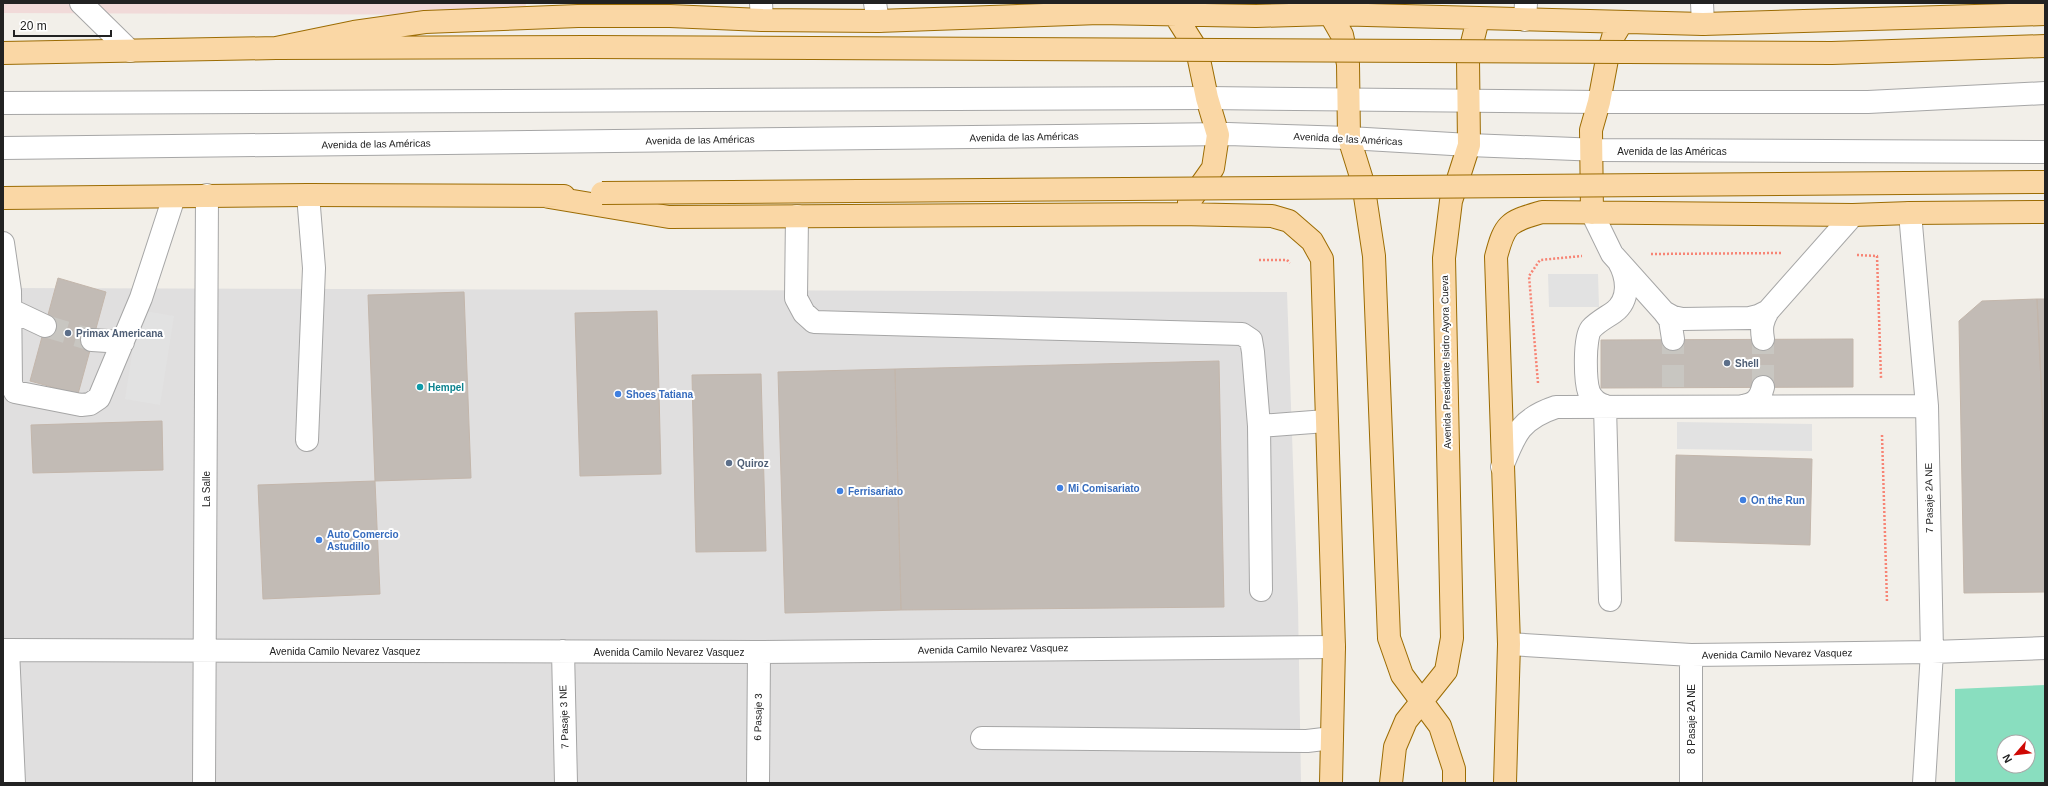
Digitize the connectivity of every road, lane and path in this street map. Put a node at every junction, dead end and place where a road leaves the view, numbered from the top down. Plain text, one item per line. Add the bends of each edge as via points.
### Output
1 (81, 3) edge
2 (1099, 8) edge
3 (1396, 9) edge
4 (579, 10) edge
5 (670, 10) edge
6 (1526, 11) edge
7 (761, 12) edge
8 (876, 12) edge
9 (1702, 13) edge
10 (1175, 14) junction
11 (1330, 14) junction
12 (2045, 14) edge
13 (1478, 18) junction
14 (1622, 22) junction
15 (2045, 46) edge
16 (276, 48) junction
17 (130, 51) junction
18 (3, 53) edge
19 (2045, 93) edge
20 (1207, 98) junction
21 (1349, 99) junction
22 (1469, 101) junction
23 (1599, 102) junction
24 (3, 103) edge
25 (1218, 135) junction
26 (1349, 138) junction
27 (1469, 145) junction
28 (3, 148) edge
29 (1591, 150) junction
30 (2045, 152) edge
31 (2045, 182) edge
32 (207, 195) junction
33 (308, 195) junction
34 (174, 197) junction
35 (549, 197) junction
36 (3, 198) edge
37 (1592, 212) junction
38 (2045, 212) edge
39 (1910, 213) junction
40 (1180, 214) junction
41 (1853, 215) junction
42 (798, 216) junction
43 (3, 244) edge
44 (1619, 262) junction
45 (10, 309) junction
46 (1768, 311) junction
47 (1664, 312) junction
48 (45, 326) tunnel mouth
49 (1674, 339) tunnel mouth
50 (1764, 339) tunnel mouth
51 (92, 340) tunnel mouth
52 (122, 342) junction
53 (1763, 387) tunnel mouth
54 (1673, 388) tunnel mouth
55 (1605, 406) junction
56 (1689, 406) junction
57 (1743, 406) junction
58 (1926, 406) junction
59 (1326, 421) junction
60 (1259, 426) junction
61 (307, 440) dead end
62 (1502, 467) junction
63 (1261, 590) dead end
64 (1610, 600) dead end
65 (1508, 644) junction
66 (1334, 646) junction
67 (2045, 648) edge
68 (6, 650) edge
69 (205, 651) junction
70 (563, 651) junction
71 (759, 652) junction
72 (1932, 652) junction
73 (1691, 655) junction
74 (1422, 701) junction
75 (982, 738) dead end
76 (1332, 738) junction
77 (14, 783) edge
78 (204, 783) edge
79 (566, 783) edge
80 (758, 783) edge
81 (1331, 783) edge
82 (1391, 783) edge
83 (1454, 783) edge
84 (1505, 783) edge
85 (1691, 783) edge
86 (1924, 783) edge

1 - 17 street
2 - 8 main road
2 - 10 main road
3 - 11 main road
3 - 13 main road
4 - 5 main road
4 - 16 main road via 425,22 354,32
5 - 7 main road
6 - 13 main road
6 - 14 main road
7 - 8 main road
9 - 12 main road
9 - 14 main road
10 - 11 main road
10 - 20 main road via 1197,50
11 - 21 main road via 1342,35 1348,64
13 - 22 main road, Avenida Presidente Isidro Ayora Cueva via 1468,59
14 - 23 main road via 1613,37 1608,54
15 - 16 main road, bridge via 1832,52
16 - 17 main road
17 - 18 main road
19 - 23 street via 1868,102
20 - 21 street
20 - 24 street
20 - 25 main road
21 - 22 street
21 - 26 main road
22 - 23 street
22 - 27 main road, Avenida Presidente Isidro Ayora Cueva
23 - 29 main road via 1591,130
25 - 26 street, Avenida de las Américas
25 - 28 street, Avenida de las Américas
25 - 40 main road via 1213,168
26 - 27 street, Avenida de las Américas
26 - 74 main road via 1363,183 1374,256 1388,638 1402,675
27 - 29 street, Avenida de las Américas
27 - 74 main road, Avenida Presidente Isidro Ayora Cueva via 1451,201 1444,258 1452,638 1446,671
29 - 30 street, Avenida de las Américas
29 - 37 main road
31 - 35 main road, bridge via 602,193
32 - 33 main road
32 - 34 main road
32 - 69 street, La Salle
33 - 35 main road
33 - 61 street via 314,268
34 - 36 main road
34 - 52 street via 141,298
35 - 42 main road via 669,217
37 - 41 main road
37 - 44 street via 1612,254
37 - 62 main road via 1542,212 1515,220 1502,233 1496,257
38 - 39 main road
39 - 41 main road
39 - 58 street, 7 Pasaje 2A NE
40 - 42 main road
40 - 59 main road via 1272,216 1289,221 1312,241 1322,259
41 - 46 street
42 - 60 street via 796,298 804,313 814,322 1242,334 1251,340
43 - 45 street
44 - 47 street
44 - 55 street via 1624,271 1624,300 1615,311 1592,328 1586,344 1590,393 1599,404
45 - 48 street
45 - 52 street via 9,376 15,392 81,405 90,404 99,398
46 - 47 street via 1750,318 1682,319
46 - 50 street via 1762,320
47 - 49 street via 1670,320
51 - 52 street
53 - 57 street via 1757,400
54 - 56 street via 1677,400
55 - 56 street
55 - 62 street via 1556,406 1541,412 1525,423 1514,439
55 - 64 street
56 - 57 street
57 - 58 street
58 - 72 street, 7 Pasaje 2A NE
59 - 60 street
59 - 66 main road
60 - 63 street
62 - 65 main road
65 - 73 street, Avenida Camilo Nevarez Vasquez
65 - 84 main road
66 - 71 street, Avenida Camilo Nevarez Vasquez
66 - 76 main road
67 - 72 street, Avenida Camilo Nevarez Vasquez
68 - 69 street, Avenida Camilo Nevarez Vasquez
68 - 77 street
69 - 70 street, Avenida Camilo Nevarez Vasquez
69 - 78 street, La Salle
70 - 71 street, Avenida Camilo Nevarez Vasquez
70 - 79 street, 7 Pasaje 3 NE
71 - 80 street, 6 Pasaje 3
72 - 73 street, Avenida Camilo Nevarez Vasquez
72 - 86 street, 7 Pasaje 2A NE
73 - 85 street, 8 Pasaje 2A NE
74 - 82 main road, Avenida Presidente Isidro Ayora Cueva via 1406,721 1395,747
74 - 83 main road via 1440,726 1454,769
75 - 76 street via 1307,741
76 - 81 main road

